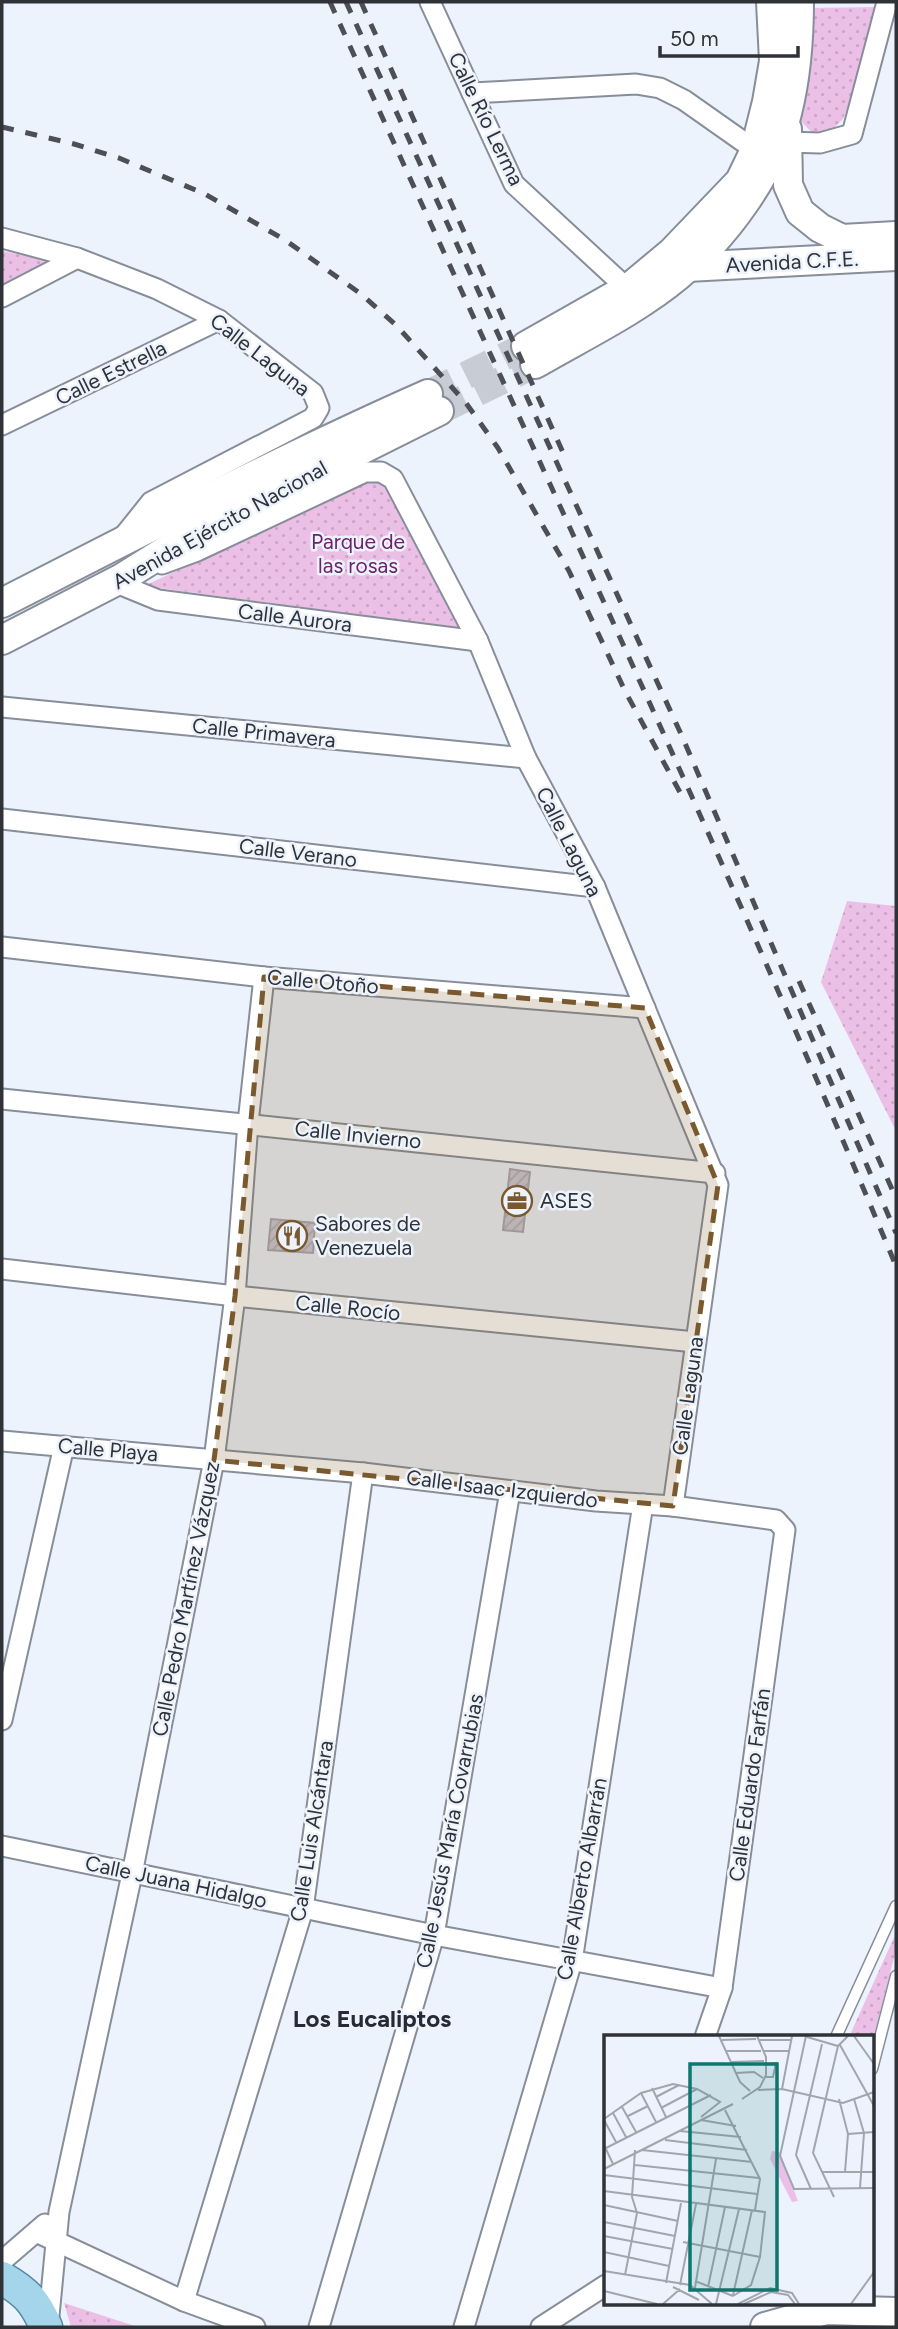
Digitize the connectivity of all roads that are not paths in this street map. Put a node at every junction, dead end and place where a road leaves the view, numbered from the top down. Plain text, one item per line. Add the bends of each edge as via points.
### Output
1 (430, 2) edge
2 (797, 2) edge
3 (887, 2) edge
4 (472, 93) junction
5 (787, 128) junction
6 (755, 150) junction
7 (896, 236) edge
8 (2, 238) edge
9 (896, 257) edge
10 (76, 258) junction
11 (687, 267) junction
12 (620, 281) dead end
13 (2, 297) edge
14 (219, 320) junction
15 (2, 425) edge
16 (117, 544) junction
17 (118, 580) junction
18 (2, 603) edge
19 (2, 640) edge
20 (478, 641) junction
21 (2, 707) edge
22 (526, 758) junction
23 (2, 819) edge
24 (595, 887) junction
25 (2, 947) edge
26 (264, 978) junction
27 (645, 1008) junction
28 (2, 1099) edge
29 (248, 1124) junction
30 (715, 1173) junction
31 (2, 1269) edge
32 (235, 1296) junction
33 (695, 1342) junction
34 (2, 1441) edge
35 (64, 1447) junction
36 (214, 1460) junction
37 (363, 1473) junction
38 (510, 1491) junction
39 (643, 1504) junction
40 (673, 1506) junction
41 (785, 1530) joint
42 (2, 1720) edge
43 (2, 1846) edge
44 (132, 1874) junction
45 (896, 1906) edge
46 (303, 1909) junction
47 (434, 1935) junction
48 (572, 1961) junction
49 (896, 1976) edge
50 (722, 1987) junction
51 (706, 2035) edge
52 (837, 2035) edge
53 (874, 2061) edge
54 (59, 2212) junction
55 (36, 2232) junction
56 (56, 2242) junction
57 (2, 2260) edge
58 (2, 2278) edge
59 (604, 2286) edge
60 (184, 2301) junction
61 (896, 2312) edge
62 (47, 2327) edge
63 (255, 2327) edge
64 (318, 2327) edge
65 (464, 2327) edge
66 (541, 2327) edge
67 (765, 2327) edge

1 - 4 street, Calle Río Lerma
2 - 5 main road via 796,66
2 - 6 main road via 774,61
3 - 5 street via 852,134 820,142
4 - 6 street via 636,84 660,88
4 - 12 street, Calle Río Lerma via 513,184
5 - 7 main road, Avenida C.F.E. via 788,185 800,212 842,239
5 - 11 main road via 752,191 718,237
6 - 11 main road via 740,181 672,252 630,287 530,355 632,308
8 - 10 street, Calle Laguna
9 - 11 main road, Avenida C.F.E.
10 - 13 street
10 - 14 street, Calle Laguna via 157,289
14 - 15 street, Calle Estrella
14 - 16 street, Calle Laguna via 313,393 319,408 313,418 151,502
16 - 17 main road, Avenida Ejército Nacional via 354,427 434,403 191,535
16 - 18 main road, Avenida Ejército Nacional
17 - 19 main road, Avenida Ejército Nacional
17 - 20 street, Calle Aurora via 158,600
17 - 20 street, Calle Laguna via 197,551 365,472 381,472 393,479
20 - 22 street, Calle Laguna
21 - 22 street, Calle Primavera
22 - 24 street, Calle Laguna
23 - 24 street, Calle Verano
24 - 27 street, Calle Laguna
25 - 26 street, Calle Otoño
26 - 27 street, Calle Otoño
26 - 29 street, Calle Pedro Martínez Vázquez
27 - 30 street, Calle Laguna
28 - 29 street, Calle Invierno
29 - 30 street, Calle Invierno
29 - 32 street, Calle Pedro Martínez Vázquez
30 - 33 street, Calle Laguna via 718,1185
31 - 32 street, Calle Rocío
32 - 33 street, Calle Rocío
32 - 36 street, Calle Pedro Martínez Vázquez
33 - 40 street, Calle Laguna
34 - 35 street, Calle Playa
35 - 36 street, Calle Playa
35 - 42 street
36 - 37 street, Calle Isaac Izquierdo
36 - 44 street, Calle Pedro Martínez Vázquez
37 - 38 street, Calle Isaac Izquierdo
37 - 46 street, Calle Luis Alcántara
38 - 39 street, Calle Isaac Izquierdo
38 - 47 street, Calle Jesús María Covarrubias
39 - 40 street, Calle Isaac Izquierdo
39 - 48 street, Calle Alberto Albarrán
40 - 41 street, Calle Isaac Izquierdo via 776,1520
41 - 50 street, Calle Eduardo Farfán
43 - 44 street, Calle Juana Hidalgo
44 - 46 street, Calle Juana Hidalgo
44 - 54 street, Calle Pedro Martínez Vázquez
45 - 52 lane
46 - 47 street, Calle Juana Hidalgo
46 - 60 street, Calle Luis Alcántara
47 - 48 street, Calle Juana Hidalgo
47 - 64 street, Calle Jesús María Covarrubias
48 - 50 street, Calle Juana Hidalgo
48 - 65 street, Calle Alberto Albarrán
49 - 53 lane
50 - 51 street, Calle Eduardo Farfán
54 - 55 street
54 - 56 street, Calle Pedro Martínez Vázquez
55 - 56 street
55 - 57 street
56 - 60 street
56 - 62 street, Calle Pedro Martínez Vázquez
58 - 62 main road via 23,2290
59 - 66 street
60 - 63 street
61 - 67 main road via 826,2310

